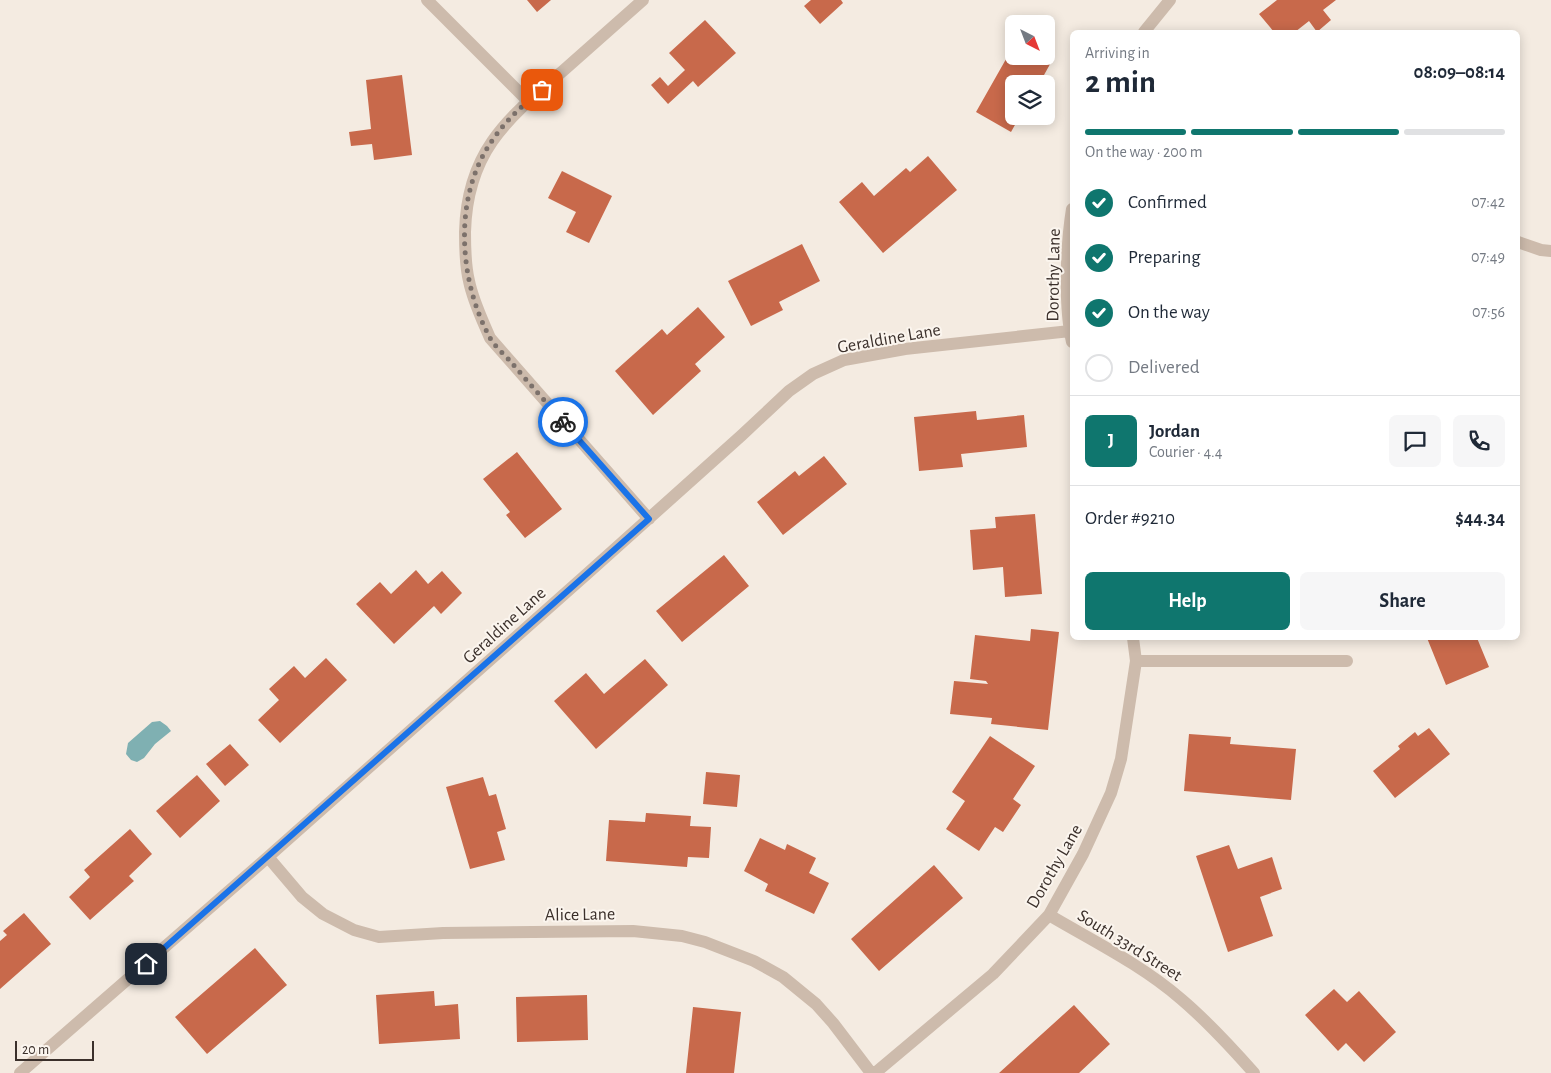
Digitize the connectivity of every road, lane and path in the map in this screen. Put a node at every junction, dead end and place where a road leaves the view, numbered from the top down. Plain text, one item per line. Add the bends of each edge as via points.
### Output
1 (427, 0) edge
2 (643, 0) edge
3 (1170, 0) edge
4 (1146, 30) edge
5 (528, 101) junction
6 (1070, 232) edge
7 (1520, 243) edge
8 (1551, 251) edge
9 (1070, 320) edge
10 (1070, 337) edge
11 (649, 519) junction
12 (1133, 640) edge
13 (1136, 661) junction
14 (1347, 661) dead end
15 (268, 858) junction
16 (1049, 915) junction
17 (20, 1073) edge
18 (873, 1073) edge
19 (1254, 1073) edge

1 - 5 street
2 - 5 street
3 - 4 street
5 - 11 street via 493,139 477,167 470,188 466,219 468,280 490,338
6 - 9 street, Dorothy Lane via 1067,267
7 - 8 street
10 - 11 street, Geraldine Lane via 906,349 844,360 813,374 789,391
11 - 15 street, Geraldine Lane
12 - 13 street, Dorothy Lane
13 - 14 street
13 - 16 street, Dorothy Lane via 1121,759 1111,792 1083,854
15 - 17 street, Geraldine Lane
15 - 18 street, Alice Lane via 302,897 323,914 354,930 379,937 633,930 705,942 754,961 783,977 816,1004
16 - 18 street, Dorothy Lane via 992,974
16 - 19 street, South 33rd Street via 1166,987

